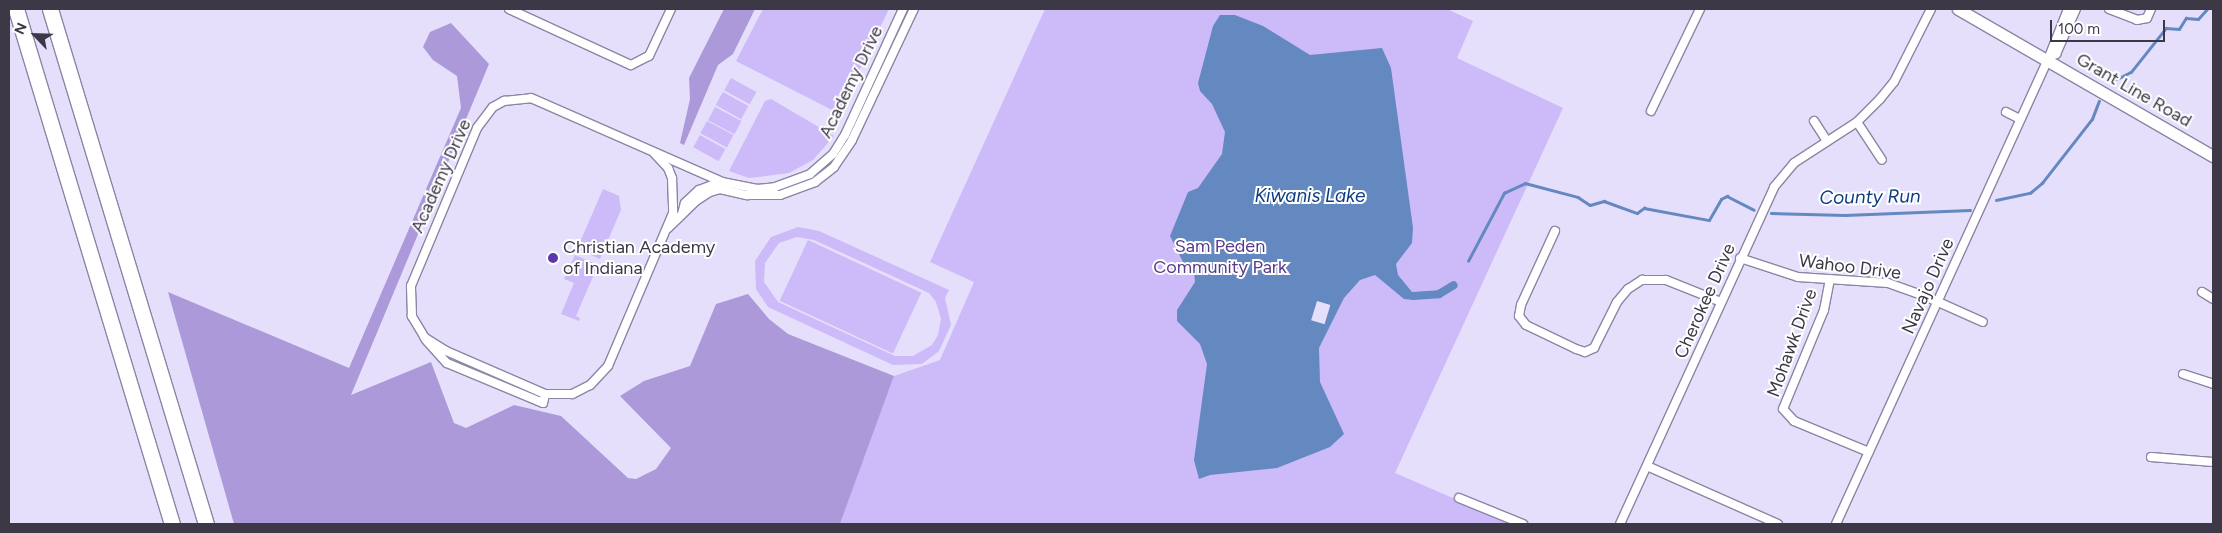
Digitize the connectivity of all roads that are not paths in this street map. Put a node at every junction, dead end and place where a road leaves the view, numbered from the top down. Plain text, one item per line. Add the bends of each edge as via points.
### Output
1 (16, 9) edge
2 (50, 9) edge
3 (509, 9) edge
4 (671, 9) edge
5 (903, 9) edge
6 (914, 9) edge
7 (1700, 9) edge
8 (1931, 9) edge
9 (1958, 9) edge
10 (2068, 9) edge
11 (2076, 9) edge
12 (2109, 9) edge
13 (2151, 9) edge
14 (2048, 58) junction
15 (1651, 111) dead end
16 (2006, 112) dead end
17 (2020, 119) junction
18 (1814, 121) dead end
19 (1856, 122) junction
20 (1827, 141) junction
21 (654, 153) junction
22 (2213, 156) edge
23 (1882, 160) dead end
24 (722, 182) junction
25 (674, 200) junction
26 (685, 204) junction
27 (681, 216) junction
28 (666, 231) junction
29 (1555, 231) dead end
30 (1740, 258) junction
31 (1830, 279) junction
32 (2202, 292) dead end
33 (2213, 299) edge
34 (1721, 302) junction
35 (1937, 302) junction
36 (1983, 322) dead end
37 (425, 338) junction
38 (2182, 374) dead end
39 (2213, 384) edge
40 (545, 394) junction
41 (1868, 452) junction
42 (2151, 457) dead end
43 (2213, 462) edge
44 (1647, 466) junction
45 (1459, 498) dead end
46 (172, 524) edge
47 (206, 524) edge
48 (1523, 524) edge
49 (1620, 524) edge
50 (1778, 524) edge
51 (1836, 524) edge

1 - 46 highway
2 - 47 highway
3 - 4 street via 632,65 649,56
5 - 24 street, Academy Drive via 845,135 827,161 796,182 775,187 757,189
6 - 27 street, Academy Drive via 852,140 834,167 815,182 780,195 747,195 720,189 710,192
7 - 15 street
8 - 19 street, Cherokee Drive via 1894,82
9 - 14 main road, Grant Line Road
10 - 14 street
11 - 14 street via 2056,54
12 - 13 street via 2137,20 2147,18
14 - 17 street, Navajo Drive
14 - 22 main road, Grant Line Road
16 - 17 street
17 - 35 street, Navajo Drive
18 - 20 street
19 - 20 street, Cherokee Drive
19 - 23 street
20 - 30 street, Cherokee Drive via 1802,157 1780,178
21 - 24 street, Academy Drive
21 - 25 street, Academy Drive via 668,168
21 - 37 street, Academy Drive via 531,98 504,101 493,107 477,128 411,286 412,316
24 - 26 street via 703,187
25 - 26 street via 679,205
25 - 28 street, Academy Drive
26 - 27 street
27 - 28 street, Academy Drive
28 - 40 street, Academy Drive via 608,366 590,385 572,394
29 - 34 street via 1518,316 1526,325 1576,349 1586,352 1594,348 1617,302 1642,280 1666,280
30 - 31 street, Wahoo Drive via 1780,273
30 - 34 street, Cherokee Drive
31 - 35 street, Wahoo Drive via 1888,284
31 - 41 street, Mohawk Drive via 1824,310 1783,409 1794,421
32 - 33 street
34 - 44 street, Cherokee Drive
35 - 36 street, Wahoo Drive
35 - 41 street, Navajo Drive
37 - 40 street, Academy Drive via 446,351
37 - 40 street, Academy Drive via 447,363 542,403
38 - 39 street
41 - 51 street, Navajo Drive
42 - 43 street
44 - 49 street, Cherokee Drive
44 - 50 street
45 - 48 street

